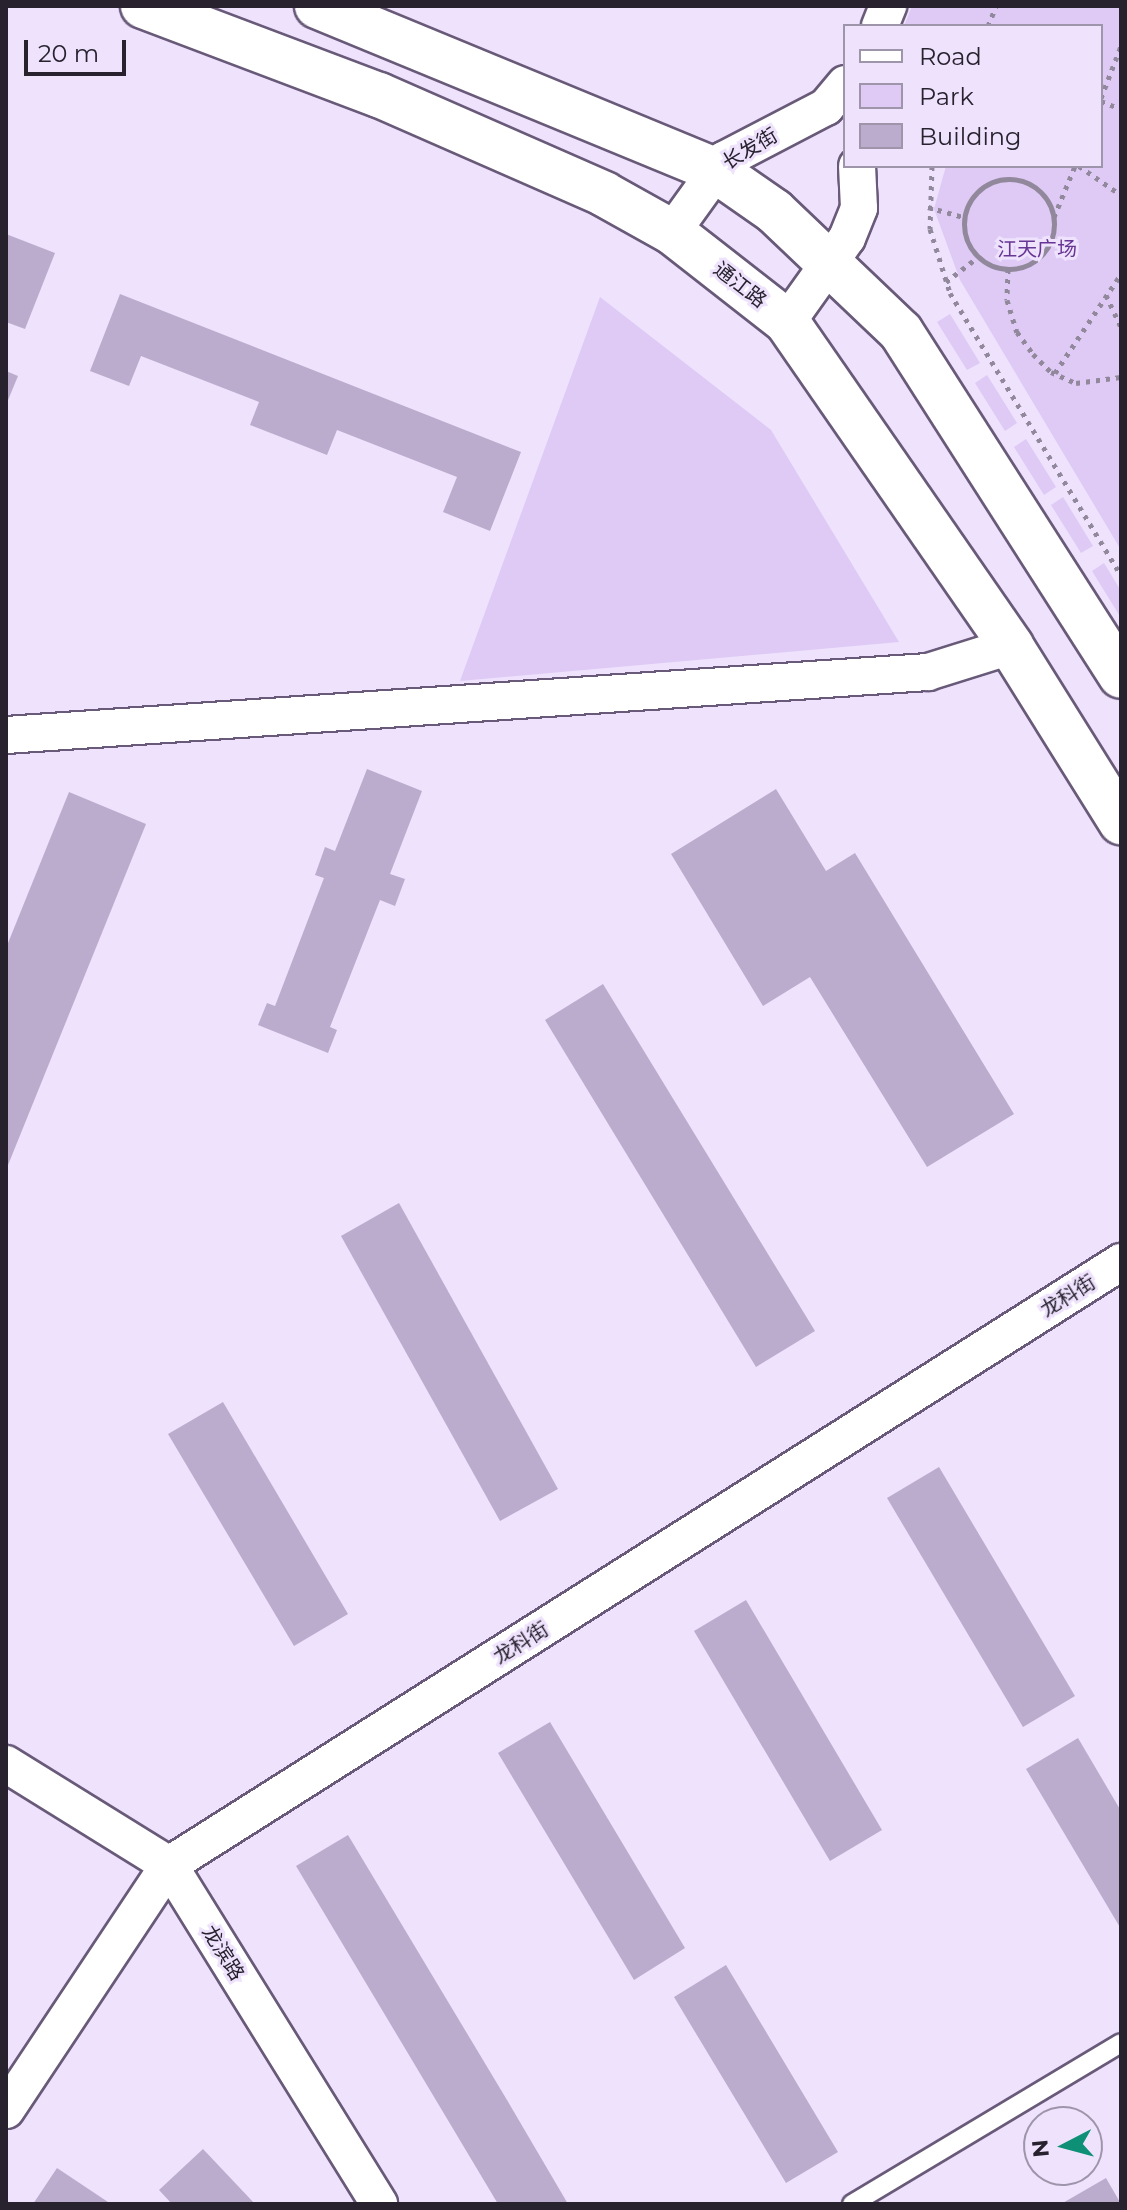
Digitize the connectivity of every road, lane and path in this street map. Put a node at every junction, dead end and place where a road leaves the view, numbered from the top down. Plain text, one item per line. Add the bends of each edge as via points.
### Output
1 (143, 6) edge
2 (317, 6) edge
3 (1121, 46) edge
4 (843, 86) edge
5 (1103, 95) edge
6 (857, 168) edge
7 (932, 168) edge
8 (1076, 168) edge
9 (1080, 168) edge
10 (715, 170) junction
11 (1121, 195) edge
12 (928, 207) junction
13 (964, 217) junction
14 (1054, 218) junction
15 (672, 232) junction
16 (978, 257) junction
17 (831, 260) junction
18 (1008, 269) junction
19 (1120, 276) edge
20 (946, 282) junction
21 (1106, 295) junction
22 (787, 322) junction
23 (1121, 327) edge
24 (1055, 373) junction
25 (1121, 377) edge
26 (1121, 575) edge
27 (1011, 646) junction
28 (1121, 676) edge
29 (6, 735) edge
30 (1121, 822) edge
31 (1121, 1262) edge
32 (6, 1764) edge
33 (169, 1865) junction
34 (1121, 2043) edge
35 (6, 2110) edge
36 (379, 2204) edge
37 (852, 2204) edge

1 - 15 main road, 通江路 via 393,101 604,194
2 - 10 main road
3 - 5 path
4 - 10 street, 长发街 via 826,107 724,160
6 - 17 street via 859,208
7 - 12 path
8 - 14 path
9 - 11 path
10 - 15 street, 长发街
10 - 17 main road
12 - 13 path
12 - 20 path
13 - 14 path via 979,189 1005,178 1033,185 1044,194
13 - 16 path via 967,242
14 - 18 path via 1045,252 1033,263
15 - 22 main road, 通江路
16 - 18 path
16 - 20 path
17 - 22 street
17 - 28 main road via 916,353
18 - 24 path via 1007,300 1017,332
19 - 21 path
20 - 26 path
21 - 23 path
21 - 24 path
22 - 27 main road, 通江路
24 - 25 path via 1076,383
27 - 29 street via 928,672
27 - 30 main road, 通江路
31 - 33 street, 龙科街
32 - 33 street, 龙滨路
33 - 35 street, 龙科街
33 - 36 street, 龙滨路
34 - 37 lane

